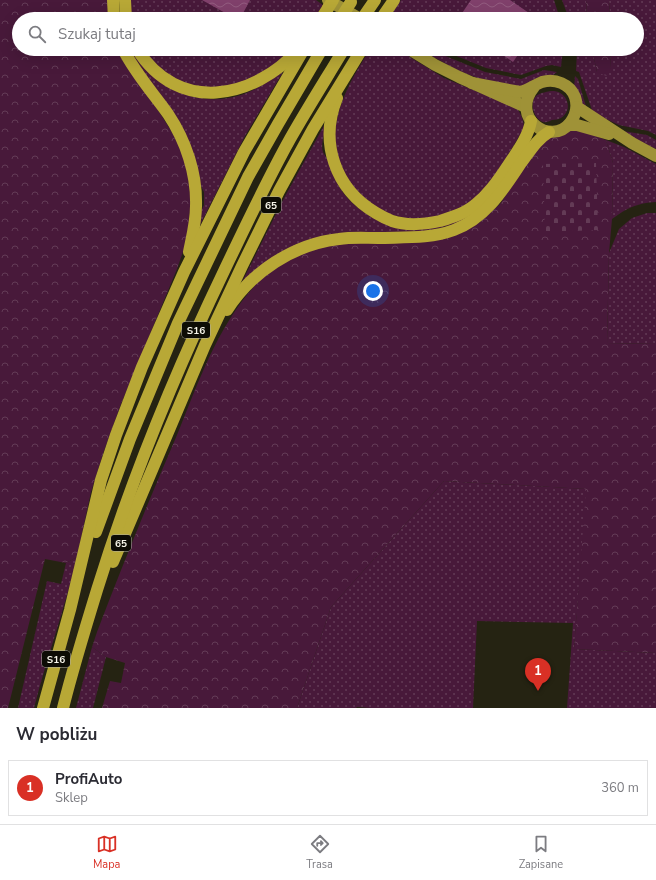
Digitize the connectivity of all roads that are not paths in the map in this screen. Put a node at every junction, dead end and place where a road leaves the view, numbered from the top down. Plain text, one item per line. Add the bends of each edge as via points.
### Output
1 (114, 0) edge
2 (125, 0) edge
3 (374, 0) edge
4 (394, 0) edge
5 (352, 1) edge
6 (330, 3) edge
7 (114, 12) edge
8 (126, 12) edge
9 (326, 12) edge
10 (345, 12) edge
11 (351, 12) edge
12 (366, 12) edge
13 (386, 12) edge
14 (127, 56) edge
15 (142, 56) edge
16 (292, 56) edge
17 (300, 56) edge
18 (318, 56) edge
19 (340, 56) edge
20 (358, 56) edge
21 (420, 56) edge
22 (348, 71) junction
23 (472, 83) junction
24 (534, 87) junction
25 (526, 107) junction
26 (577, 107) junction
27 (531, 121) junction
28 (569, 125) junction
29 (550, 132) junction
30 (632, 143) junction
31 (656, 156) edge
32 (184, 272) junction
33 (205, 345) junction
34 (70, 610) junction
35 (85, 628) junction
36 (43, 708) edge
37 (63, 708) edge

1 - 7 highway
2 - 8 highway
3 - 12 highway
4 - 13 highway
5 - 10 highway, bridge
6 - 9 highway
6 - 11 main road
14 - 32 highway via 169,116 191,164 196,206 193,234
15 - 16 highway via 155,71 183,88 219,93 236,90 266,77
17 - 32 highway, S16 via 244,152
18 - 34 highway, S16 via 248,177 178,323 106,501
19 - 35 highway, S16 via 264,188 197,326 134,480
20 - 22 highway, 65
21 - 23 main road
22 - 27 highway via 330,120 330,152 338,174 352,195 365,206 393,221 415,224 434,222 460,214 476,205 500,176 527,134
22 - 33 highway, 65 via 278,191
23 - 24 main road via 520,92
23 - 25 main road
24 - 25 main road via 526,100
24 - 26 main road via 547,81 562,83 573,93
25 - 27 main road
26 - 28 main road
26 - 30 main road
27 - 29 main road via 536,127
28 - 29 main road
28 - 30 main road via 597,130
29 - 33 highway via 537,140 501,194 473,220 453,230 430,236 339,239 292,252 262,271 243,288
30 - 31 main road
32 - 34 highway, S16 via 142,367 116,435 101,480
33 - 35 highway, 65
34 - 36 highway, S16
35 - 37 highway, S16

